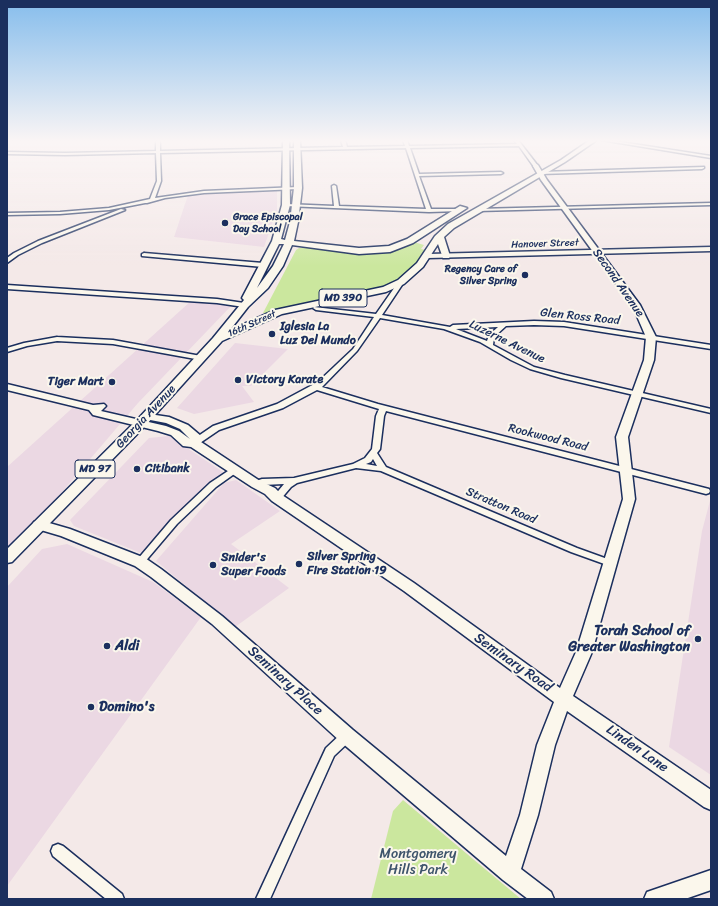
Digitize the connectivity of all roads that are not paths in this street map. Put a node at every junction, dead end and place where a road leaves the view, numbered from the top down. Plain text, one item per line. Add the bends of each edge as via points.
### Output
1 (157, 182) edge
2 (286, 182) edge
3 (298, 182) edge
4 (420, 182) edge
5 (514, 182) edge
6 (548, 182) edge
7 (334, 186) dead end
8 (298, 188) junction
9 (286, 189) junction
10 (152, 200) junction
11 (711, 204) edge
12 (286, 205) junction
13 (298, 206) junction
14 (475, 206) junction
15 (337, 207) junction
16 (566, 208) junction
17 (460, 210) junction
18 (429, 211) junction
19 (7, 214) edge
20 (440, 236) junction
21 (276, 241) junction
22 (289, 242) junction
23 (711, 248) edge
24 (596, 252) junction
25 (144, 255) dead end
26 (428, 256) junction
27 (446, 256) junction
28 (7, 261) edge
29 (263, 265) junction
30 (401, 282) junction
31 (7, 287) edge
32 (244, 305) junction
33 (316, 308) dead end
34 (378, 316) junction
35 (503, 326) junction
36 (445, 327) junction
37 (651, 337) junction
38 (217, 340) junction
39 (490, 345) junction
40 (711, 347) edge
41 (7, 350) edge
42 (201, 358) junction
43 (7, 387) edge
44 (316, 387) junction
45 (637, 394) junction
46 (383, 408) junction
47 (711, 411) edge
48 (144, 420) junction
49 (194, 443) junction
50 (374, 454) junction
51 (356, 466) junction
52 (383, 469) junction
53 (234, 470) junction
54 (628, 470) junction
55 (294, 481) junction
56 (256, 484) junction
57 (706, 491) dead end
58 (277, 498) junction
59 (39, 525) junction
60 (7, 558) edge
61 (140, 562) junction
62 (610, 563) junction
63 (563, 698) junction
64 (347, 736) junction
65 (711, 801) edge
66 (58, 851) dead end
67 (510, 873) junction
68 (711, 880) edge
69 (116, 899) edge
70 (263, 899) edge
71 (544, 899) edge
72 (654, 899) edge

1 - 10 street
2 - 9 main road, Georgia Avenue / MD 97
3 - 8 main road, Georgia Avenue / MD 97
4 - 18 street
5 - 14 main road, 16th Street / MD 390
6 - 16 street, Second Avenue
7 - 15 street
8 - 9 street
8 - 13 main road, Georgia Avenue / MD 97
9 - 10 street via 212,191
9 - 12 main road, Georgia Avenue / MD 97
10 - 19 street via 109,209
10 - 28 street via 65,231 16,254
11 - 16 street
12 - 13 street
12 - 21 main road, Georgia Avenue / MD 97
13 - 15 street
13 - 22 main road, Georgia Avenue / MD 97
14 - 16 street
14 - 17 main road, 16th Street / MD 390
14 - 20 main road, 16th Street / MD 390
15 - 18 street
16 - 24 street, Second Avenue
17 - 18 street
17 - 22 main road, 16th Street / MD 390 via 410,241 390,248 358,251
20 - 26 main road, 16th Street / MD 390
20 - 27 main road
21 - 22 main road, 16th Street / MD 390
21 - 29 main road, Georgia Avenue / MD 97
22 - 32 main road, Georgia Avenue / MD 97 via 265,286
23 - 24 street, Hanover Street
24 - 27 street, Hanover Street
24 - 37 street, Second Avenue via 637,306
25 - 29 street
26 - 27 street, Hanover Street
26 - 30 main road, 16th Street / MD 390
29 - 32 main road, Georgia Avenue / MD 97
30 - 34 street
30 - 38 main road, 16th Street / MD 390 via 386,289 279,312
31 - 32 street
32 - 38 main road, Georgia Avenue / MD 97
33 - 34 street, Luzerne Avenue
34 - 36 street, Luzerne Avenue
34 - 44 street via 355,350
35 - 36 street, Glen Ross Road
35 - 37 street, Glen Ross Road via 564,324
35 - 39 street via 491,336
36 - 39 street, Luzerne Avenue
37 - 40 street, Glen Ross Road
37 - 45 street, Second Avenue via 649,360
38 - 42 main road, Georgia Avenue / MD 97
39 - 45 street, Luzerne Avenue via 532,368
41 - 42 street via 57,339 113,342
42 - 48 main road, Georgia Avenue / MD 97
43 - 48 street, Seminary Road via 93,408 97,413
44 - 46 street, Rookwood Road
44 - 49 street via 280,406 216,428
45 - 47 street, Luzerne Avenue
45 - 54 street, Second Avenue via 622,438
46 - 50 street via 378,445
46 - 54 street, Rookwood Road
48 - 49 street, Seminary Road via 175,433 187,443
48 - 59 main road, Georgia Avenue / MD 97
49 - 53 street, Seminary Road
50 - 51 street
50 - 52 street
51 - 52 street, Stratton Road
51 - 55 street
52 - 62 street, Stratton Road
53 - 56 street, Seminary Road
53 - 61 street via 213,485 174,522
54 - 57 street, Rookwood Road
54 - 62 street, Second Avenue via 629,499
55 - 56 street
55 - 58 street
56 - 58 street, Seminary Road via 264,495
58 - 63 street, Seminary Road via 409,587
59 - 60 main road, Georgia Avenue / MD 97
59 - 61 street, Seminary Place via 65,532
61 - 64 street, Seminary Place via 217,620
62 - 63 street, Second Avenue via 584,652
63 - 65 street, Linden Lane
63 - 67 street, Seminary Road via 546,745 529,815
64 - 67 street, Seminary Place
64 - 70 street via 330,752
66 - 69 street
67 - 71 street
68 - 72 street

